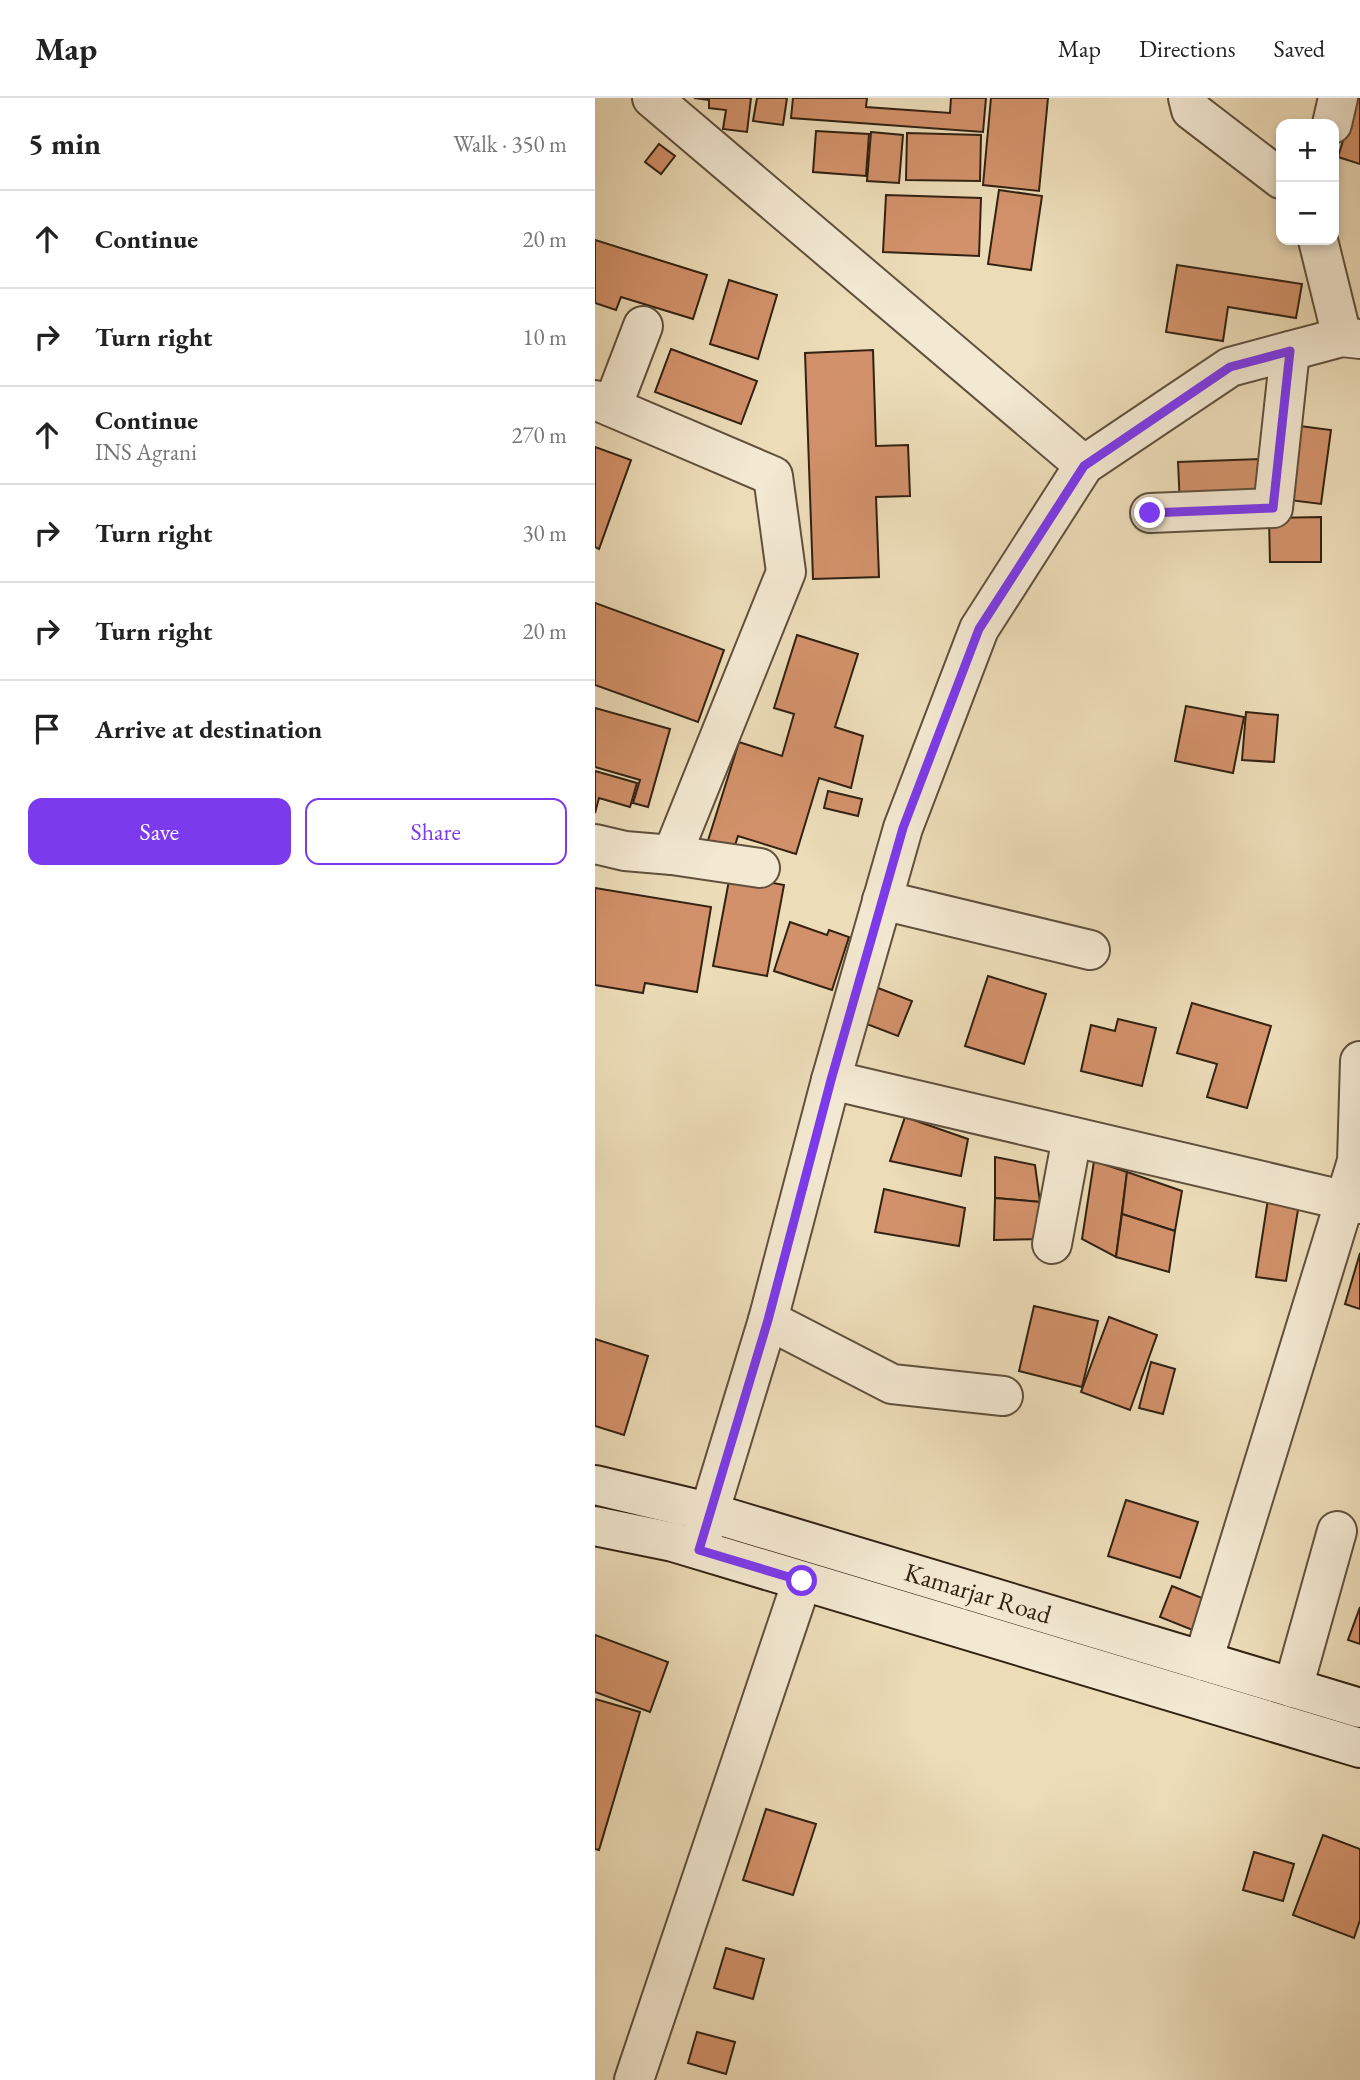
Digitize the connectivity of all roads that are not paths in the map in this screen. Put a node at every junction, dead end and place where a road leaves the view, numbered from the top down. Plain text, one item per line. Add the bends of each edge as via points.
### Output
1 (652, 98) edge
2 (1188, 98) edge
3 (1338, 98) edge
4 (1333, 119) edge
5 (1276, 175) edge
6 (1320, 245) edge
7 (643, 326) dead end
8 (1351, 338) edge
9 (1290, 351) junction
10 (603, 404) edge
11 (1084, 466) junction
12 (1150, 513) dead end
13 (595, 844) edge
14 (672, 855) junction
15 (760, 868) dead end
16 (882, 900) junction
17 (1090, 950) dead end
18 (1360, 1061) edge
19 (831, 1080) junction
20 (1072, 1137) junction
21 (1358, 1161) edge
22 (1352, 1203) edge
23 (1052, 1244) dead end
24 (768, 1320) junction
25 (1003, 1396) dead end
26 (595, 1485) edge
27 (708, 1512) junction
28 (595, 1526) edge
29 (1337, 1531) dead end
30 (699, 1550) junction
31 (802, 1581) junction
32 (1203, 1661) junction
33 (1293, 1688) junction
34 (1360, 1708) edge
35 (1360, 1748) edge
36 (634, 2080) edge

1 - 11 street
2 - 5 street via 1191,110
3 - 4 street
6 - 8 street
7 - 10 street
8 - 9 street
9 - 11 street via 1230,367
9 - 12 street via 1273,508
10 - 14 street via 773,476 786,572
11 - 16 street via 979,629 903,828
13 - 14 street
14 - 15 street
16 - 17 street
16 - 19 street
18 - 21 street
19 - 20 street
19 - 24 street
20 - 22 street
20 - 23 street
21 - 22 street
22 - 32 street
24 - 25 street via 892,1384
24 - 27 street
26 - 27 street, Kamarjar Road
27 - 30 street
27 - 32 street, Kamarjar Road
28 - 30 street
29 - 33 street
30 - 31 street
31 - 35 street
31 - 36 street
32 - 33 street, Kamarjar Road
33 - 34 street, Kamarjar Road

